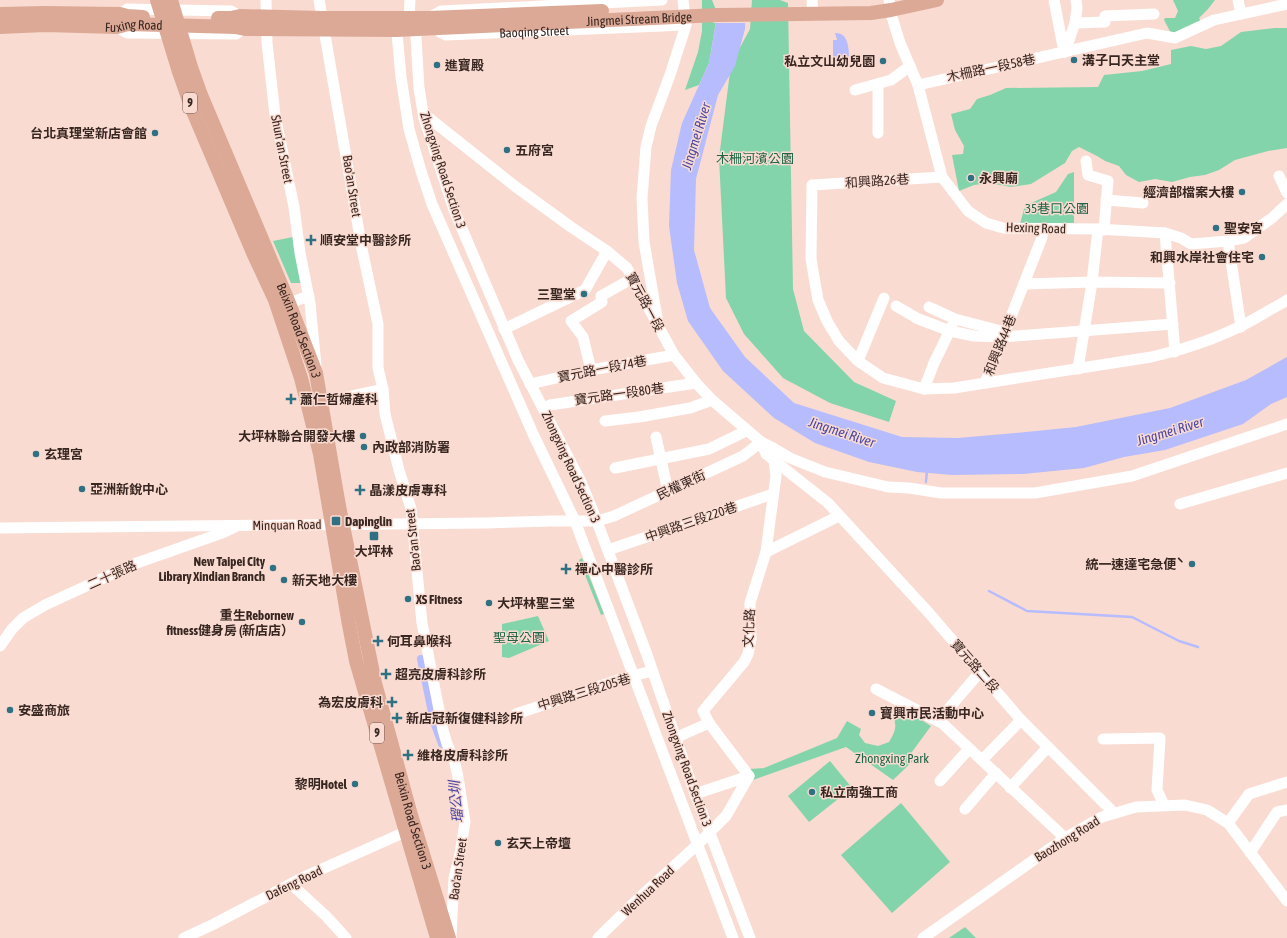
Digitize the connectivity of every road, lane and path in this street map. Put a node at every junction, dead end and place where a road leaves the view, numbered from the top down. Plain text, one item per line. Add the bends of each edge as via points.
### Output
1 (162, 0) edge
2 (266, 0) edge
3 (319, 0) edge
4 (410, 0) edge
5 (662, 0) edge
6 (683, 0) edge
7 (937, 0) edge
8 (1054, 0) edge
9 (1076, 0) edge
10 (1238, 0) edge
11 (892, 3) edge
12 (1287, 4) edge
13 (813, 6) edge
14 (0, 14) edge
15 (1154, 14) dead end
16 (1241, 14) junction
17 (119, 21) junction
18 (480, 21) joint
19 (267, 22) junction
20 (324, 23) junction
21 (413, 23) junction
22 (1075, 23) junction
23 (686, 25) junction
24 (0, 27) edge
25 (1064, 52) junction
26 (910, 66) junction
27 (878, 84) junction
28 (918, 85) junction
29 (855, 90) dead end
30 (424, 118) junction
31 (878, 133) dead end
32 (414, 148) junction
33 (1086, 161) dead end
34 (1279, 176) dead end
35 (942, 177) junction
36 (812, 185) joint
37 (1287, 193) edge
38 (449, 196) junction
39 (237, 198) junction
40 (1106, 200) junction
41 (1143, 203) dead end
42 (1287, 204) edge
43 (1044, 229) junction
44 (1101, 230) junction
45 (1165, 233) junction
46 (1228, 241) junction
47 (607, 251) junction
48 (633, 278) junction
49 (1092, 282) junction
50 (1170, 283) junction
51 (1024, 284) junction
52 (309, 296) junction
53 (884, 298) dead end
54 (1287, 300) edge
55 (289, 303) junction
56 (896, 306) dead end
57 (929, 307) dead end
58 (955, 319) junction
59 (284, 324) junction
60 (1173, 324) junction
61 (658, 327) junction
62 (1241, 327) junction
63 (504, 329) junction
64 (950, 331) junction
65 (1084, 332) junction
66 (1004, 335) junction
67 (1175, 352) junction
68 (674, 355) junction
69 (858, 361) junction
70 (1078, 369) junction
71 (591, 370) junction
72 (316, 373) junction
73 (696, 383) junction
74 (530, 384) junction
75 (985, 384) junction
76 (383, 389) junction
77 (924, 389) junction
78 (333, 400) dead end
79 (712, 400) junction
80 (543, 408) junction
81 (605, 421) dead end
82 (1287, 424) edge
83 (746, 431) junction
84 (656, 437) dead end
85 (761, 442) junction
86 (661, 459) junction
87 (774, 460) junction
88 (615, 468) dead end
89 (1287, 472) edge
90 (670, 491) junction
91 (773, 494) junction
92 (1180, 504) dead end
93 (839, 516) junction
94 (575, 522) junction
95 (597, 522) junction
96 (412, 523) junction
97 (338, 524) junction
98 (238, 525) junction
99 (0, 528) edge
100 (608, 550) junction
101 (766, 552) junction
102 (0, 646) edge
103 (652, 671) junction
104 (980, 672) junction
105 (634, 676) junction
106 (876, 689) dead end
107 (516, 714) dead end
108 (1021, 720) junction
109 (938, 721) junction
110 (709, 723) junction
111 (675, 738) junction
112 (1103, 739) dead end
113 (1048, 747) junction
114 (970, 749) junction
115 (982, 760) junction
116 (996, 773) junction
117 (749, 776) junction
118 (940, 781) dead end
119 (1287, 782) edge
120 (1010, 788) junction
121 (695, 794) junction
122 (1164, 805) junction
123 (964, 809) dead end
124 (1287, 810) edge
125 (1114, 813) junction
126 (1228, 823) junction
127 (405, 832) junction
128 (710, 832) junction
129 (1065, 838) junction
130 (698, 844) junction
131 (1250, 853) junction
132 (291, 884) junction
133 (1287, 901) edge
134 (184, 938) edge
135 (346, 938) edge
136 (437, 938) edge
137 (450, 938) edge
138 (598, 938) edge
139 (733, 938) edge
140 (750, 938) edge
141 (923, 938) edge

1 - 39 main road, 9 via 189,102
2 - 19 street, Shun’an Street
3 - 20 street, Bao'an Street
4 - 21 street
5 - 21 street, Baoqing Street via 441,10
6 - 23 street
7 - 11 main road, Jingmei Stream Bridge
8 - 25 street
9 - 22 street
10 - 16 street
11 - 13 main road, Jingmei Stream Bridge
11 - 26 street, Hexing Road via 900,43
12 - 16 street, 木柵路一段58巷
13 - 18 main road, Jingmei Stream Bridge via 799,10 719,6
14 - 17 main road, Fuxing Road via 45,12
15 - 22 street via 1105,16 1105,22
16 - 25 street, 木柵路一段58巷 via 1214,20 1176,38 1147,33
17 - 19 main road, Fuxing Road via 127,16 223,18 242,22
17 - 24 main road, Fuxing Road
18 - 21 main road, Baoqing Street
19 - 20 main road, Baoqing Street
19 - 52 street, Shun’an Street via 275,115
20 - 21 main road, Baoqing Street
20 - 76 street, Bao'an Street via 362,249 378,324 378,368
21 - 23 street, Baoqing Street via 446,35
21 - 30 street, Zhongxing Road Section 3
21 - 32 street, Zhongxing Road Section 3 via 404,101
22 - 25 street
23 - 61 street via 646,147 642,198 644,242
25 - 28 street, 木柵路一段58巷
26 - 27 street via 891,80
26 - 28 street, Hexing Road
27 - 29 street
27 - 31 street
28 - 35 street, Hexing Road
30 - 38 street, Zhongxing Road Section 3
30 - 47 street, 寶元路一段 via 428,118 516,187
32 - 38 street via 426,145 441,189
32 - 94 street, Zhongxing Road Section 3 via 432,204 534,436
33 - 40 street via 1088,175 1108,181
34 - 37 street
35 - 36 street, 和興路26巷
35 - 43 street, Hexing Road via 968,211 986,223 1003,228
36 - 69 street, 和興路44巷 via 811,259 818,300 839,341
38 - 63 street, Zhongxing Road Section 3
39 - 55 main road, Beixin Road Section 3 / 9
39 - 59 main road, Beixin Road Section 3 / 9
40 - 41 street
40 - 44 street
42 - 46 street, Hexing Road via 1244,238
43 - 44 street, Hexing Road
43 - 51 street, 和興路44巷
44 - 45 street, Hexing Road
44 - 49 street
45 - 46 street, Hexing Road via 1191,244
45 - 50 street
46 - 62 street
47 - 48 street, 寶元路一段 via 627,268
47 - 63 street via 585,290
48 - 61 street, 寶元路一段
48 - 71 street via 601,296 602,302 572,322 583,336
49 - 50 street
49 - 51 street
49 - 65 street
50 - 60 street
51 - 66 street, 和興路44巷
52 - 55 street
52 - 72 street, Shun’an Street
53 - 69 street
54 - 62 street
55 - 59 street via 290,321
55 - 72 main road, Beixin Road Section 3 / 9
56 - 64 street via 915,318
57 - 58 street
58 - 64 street
58 - 66 street
59 - 97 main road, Beixin Road Section 3 / 9 via 301,378
60 - 65 street
60 - 67 street
61 - 68 street, 寶元路一段
62 - 67 street
63 - 74 street, Zhongxing Road Section 3
64 - 66 street via 974,336
64 - 77 street
65 - 66 street
65 - 70 street
66 - 75 street, 和興路44巷
67 - 70 street
68 - 71 street, 寶元路一段74巷
68 - 73 street, 寶元路一段
69 - 77 street, 和興路44巷 via 883,378
70 - 75 street
71 - 74 street, 寶元路一段74巷
72 - 97 main road, Beixin Road Section 3 / 9
73 - 79 street, 寶元路一段
73 - 80 street, 寶元路一段80巷
74 - 80 street, Zhongxing Road Section 3
75 - 77 street, 和興路44巷
76 - 78 street
76 - 96 street, Bao'an Street via 398,470 411,509
79 - 81 street via 690,408
79 - 83 street, 寶元路一段
80 - 95 street, Zhongxing Road Section 3 via 581,482
82 - 85 street via 1132,476 1035,493 941,493 888,487 825,472 790,458
83 - 85 street, 寶元路一段
83 - 86 street via 709,449
84 - 86 street
85 - 87 street, 寶元路一段 via 766,454
85 - 90 street, 民權東街 via 742,456
86 - 88 street
86 - 90 street
87 - 91 street via 776,476
87 - 93 street, 寶元路一段 via 828,503
89 - 92 street
90 - 95 street, 民權東街
91 - 100 street, 中興路三段220巷
91 - 101 street
93 - 101 street
93 - 104 street, 寶元路二段
94 - 95 street, Minquan Road
94 - 96 street, Minquan Road
94 - 105 street, Zhongxing Road Section 3
95 - 100 street, Zhongxing Road Section 3
96 - 97 street, Minquan Road
96 - 137 street, Bao'an Street via 422,623 443,730 458,777 465,822 454,878
97 - 98 street, Minquan Road
97 - 127 main road, Beixin Road Section 3 / 9 via 348,625
97 - 137 main road, Beixin Road Section 3 / 9 via 374,683 408,807
98 - 99 street, Minquan Road
98 - 102 street, 二十張路 via 134,564 45,606 23,618
100 - 103 street, Zhongxing Road Section 3
101 - 110 street, 文化路 via 750,603 751,639 748,654 703,710
103 - 105 street, 中興路三段205巷
103 - 111 street, Zhongxing Road Section 3
104 - 108 street, 寶元路二段
104 - 109 street
105 - 107 street, 中興路三段205巷
105 - 130 street, Zhongxing Road Section 3
106 - 109 street
108 - 113 street, 寶元路二段
108 - 115 street
109 - 114 street
110 - 111 street
110 - 117 street, 文化路
111 - 121 street, Zhongxing Road Section 3
112 - 122 street via 1160,738 1157,790
113 - 120 street
113 - 125 street, 寶元路二段
114 - 115 street
114 - 118 street
115 - 116 street
116 - 120 street
116 - 123 street
117 - 121 street
117 - 128 street, Wenhua Road via 726,816
119 - 126 street via 1249,794
120 - 129 street
121 - 128 street, Zhongxing Road Section 3
122 - 125 street, Baozhong Road via 1136,807
122 - 126 street, Baozhong Road via 1185,805 1207,810
124 - 131 street via 1277,812
125 - 129 street, Baozhong Road via 1102,816
126 - 131 street, Baozhong Road
127 - 132 street, Dafeng Road
127 - 136 main road, Beixin Road Section 3 / 9
128 - 130 street, Wenhua Road
128 - 140 street, Zhongxing Road Section 3
129 - 141 street, Baozhong Road
130 - 138 street, Wenhua Road
130 - 139 street, Zhongxing Road Section 3
131 - 133 street, Baozhong Road
132 - 134 street, Dafeng Road
132 - 135 street

